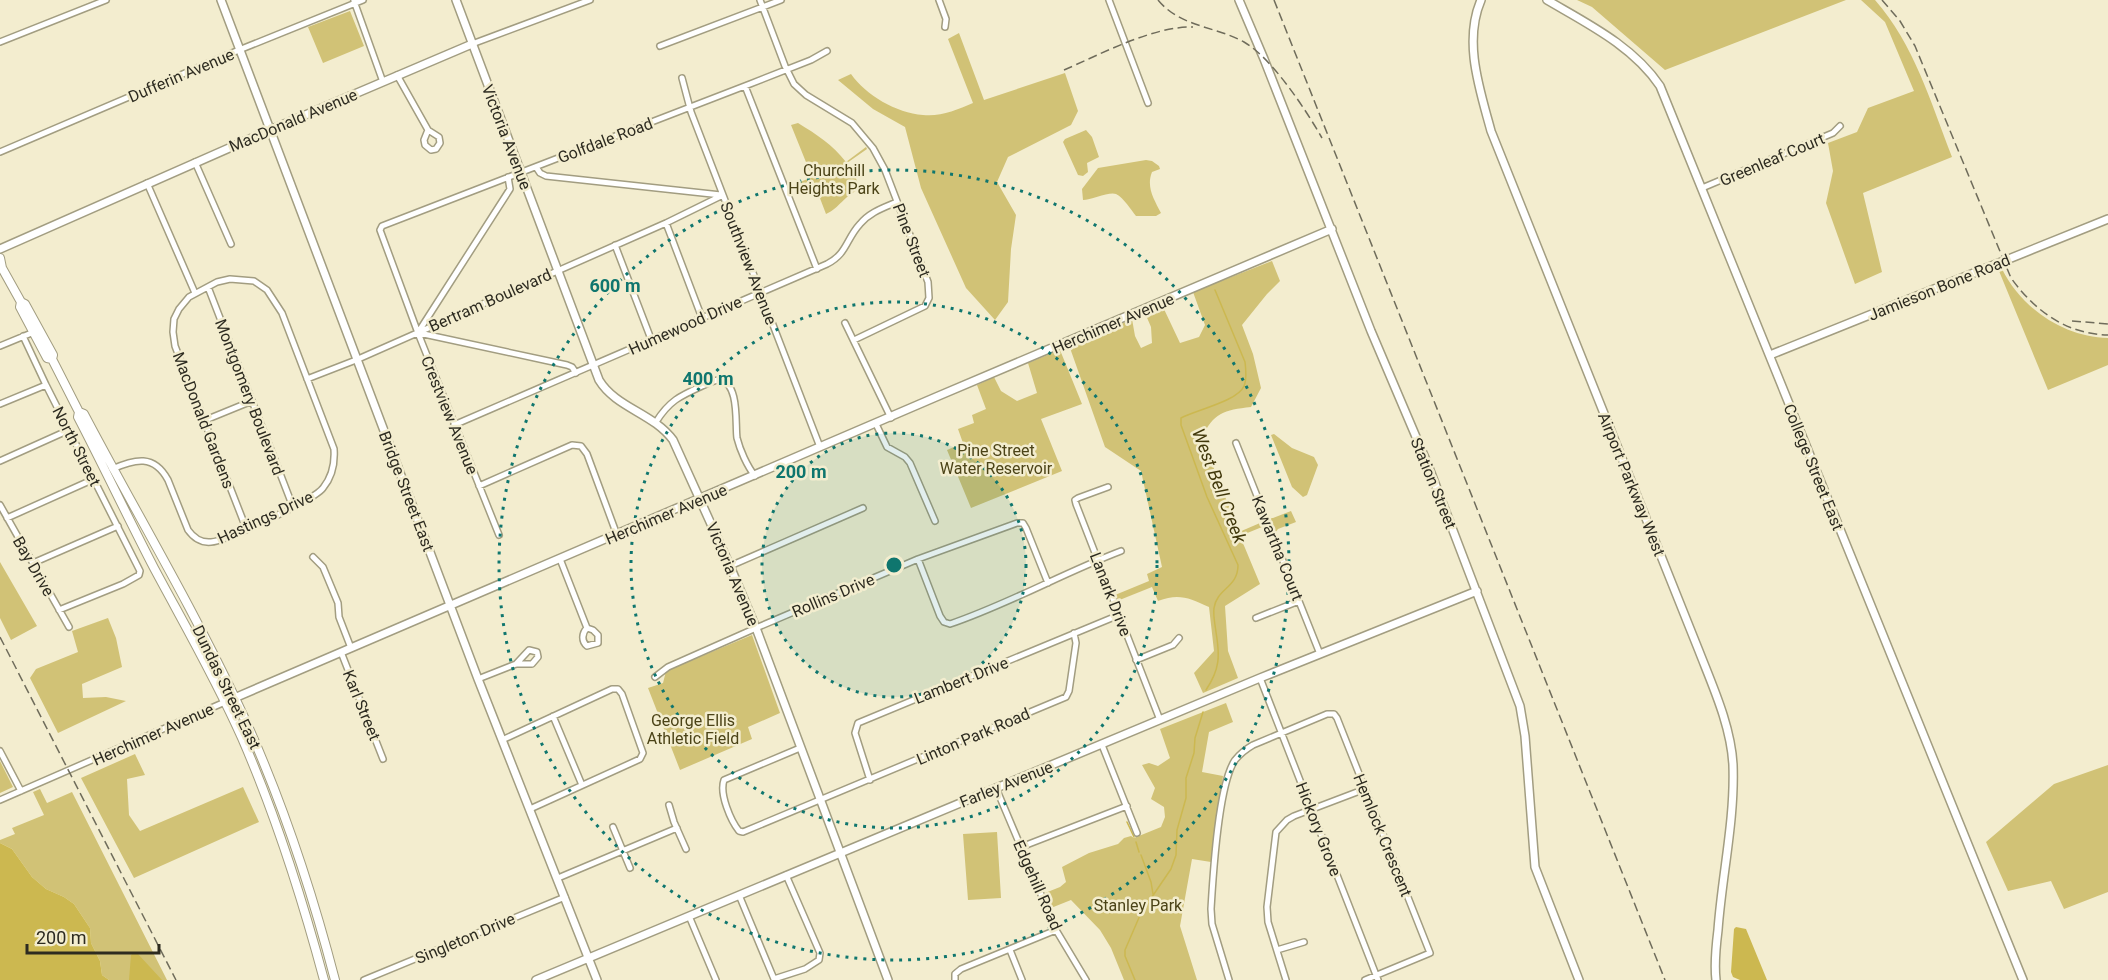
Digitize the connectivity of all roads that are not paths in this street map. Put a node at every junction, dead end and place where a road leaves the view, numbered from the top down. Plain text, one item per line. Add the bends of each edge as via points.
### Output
1 (106, 0) edge
2 (220, 0) edge
3 (363, 0) edge
4 (456, 0) edge
5 (590, 0) edge
6 (760, 0) edge
7 (782, 0) edge
8 (939, 0) edge
9 (1109, 0) edge
10 (1239, 0) edge
11 (1482, 0) edge
12 (1547, 0) edge
13 (354, 2) edge
14 (763, 7) junction
15 (945, 27) dead end
16 (0, 42) edge
17 (472, 44) junction
18 (660, 46) dead end
19 (239, 50) junction
20 (827, 51) dead end
21 (786, 70) junction
22 (398, 75) junction
23 (682, 78) dead end
24 (383, 81) junction
25 (745, 86) junction
26 (1148, 103) dead end
27 (690, 107) junction
28 (1840, 126) dead end
29 (270, 130) junction
30 (428, 130) dead end
31 (0, 152) edge
32 (195, 162) junction
33 (536, 167) junction
34 (521, 172) junction
35 (508, 177) junction
36 (147, 183) junction
37 (1702, 188) junction
38 (723, 195) junction
39 (897, 202) junction
40 (2108, 219) edge
41 (666, 223) junction
42 (382, 226) joint
43 (1332, 230) junction
44 (231, 244) dead end
45 (615, 245) junction
46 (0, 249) edge
47 (0, 258) edge
48 (1, 267) edge
49 (816, 268) junction
50 (558, 270) junction
51 (208, 287) junction
52 (760, 292) junction
53 (195, 293) junction
54 (702, 318) junction
55 (845, 322) dead end
56 (37, 331) junction
57 (418, 333) junction
58 (23, 336) junction
59 (651, 339) junction
60 (854, 339) junction
61 (0, 346) edge
62 (1770, 354) junction
63 (356, 360) junction
64 (593, 365) junction
65 (576, 373) junction
66 (307, 379) junction
67 (46, 385) junction
68 (252, 401) junction
69 (0, 404) edge
70 (891, 418) junction
71 (203, 421) junction
72 (656, 422) junction
73 (876, 424) junction
74 (454, 425) junction
75 (69, 430) junction
76 (1236, 443) dead end
77 (820, 447) junction
78 (0, 461) edge
79 (110, 470) junction
80 (755, 476) junction
81 (94, 479) junction
82 (479, 486) junction
83 (1108, 487) dead end
84 (700, 499) junction
85 (0, 505) edge
86 (293, 507) junction
87 (863, 508) dead end
88 (7, 518) junction
89 (934, 521) dead end
90 (118, 526) junction
91 (246, 528) junction
92 (617, 534) junction
93 (500, 535) dead end
94 (1121, 550) dead end
95 (314, 557) dead end
96 (560, 559) junction
97 (918, 559) junction
98 (1098, 560) junction
99 (33, 563) junction
100 (730, 566) junction
101 (1048, 583) junction
102 (1477, 591) junction
103 (1299, 601) junction
104 (451, 606) junction
105 (59, 610) junction
106 (1119, 615) junction
107 (1256, 618) dead end
108 (69, 627) dead end
109 (756, 627) junction
110 (587, 628) dead end
111 (1074, 633) junction
112 (1179, 638) dead end
113 (351, 648) junction
114 (341, 652) junction
115 (1320, 654) junction
116 (1136, 660) junction
117 (206, 662) junction
118 (516, 664) dead end
119 (655, 677) dead end
120 (1260, 678) junction
121 (478, 679) junction
122 (235, 698) junction
123 (225, 702) junction
124 (553, 717) junction
125 (1160, 720) junction
126 (1282, 733) junction
127 (502, 740) junction
128 (256, 745) junction
129 (1102, 745) junction
130 (800, 748) junction
131 (0, 752) edge
132 (383, 759) dead end
133 (870, 780) junction
134 (582, 785) junction
135 (996, 788) junction
136 (1365, 789) junction
137 (21, 791) junction
138 (0, 800) edge
139 (820, 800) junction
140 (669, 805) dead end
141 (1127, 806) junction
142 (530, 809) junction
143 (1312, 810) junction
144 (614, 827) dead end
145 (677, 828) junction
146 (1137, 833) dead end
147 (1021, 847) junction
148 (686, 849) dead end
149 (623, 850) junction
150 (840, 853) junction
151 (630, 868) dead end
152 (786, 875) junction
153 (558, 878) junction
154 (739, 895) junction
155 (565, 897) junction
156 (689, 916) junction
157 (1056, 930) junction
158 (1304, 942) dead end
159 (1010, 950) junction
160 (1277, 950) junction
161 (588, 958) junction
162 (1377, 978) edge
163 (324, 980) edge
164 (335, 980) edge
165 (364, 980) edge
166 (537, 980) edge
167 (597, 980) edge
168 (716, 980) edge
169 (888, 980) edge
170 (955, 980) edge
171 (1022, 980) edge
172 (1086, 980) edge
173 (1229, 980) edge
174 (1286, 980) edge
175 (1365, 980) edge
176 (1579, 980) edge
177 (1716, 980) edge
178 (2023, 980) edge

1 - 16 street
2 - 19 street, Bridge Street East
3 - 13 street, Dufferin Avenue
4 - 17 street, Victoria Avenue
5 - 17 street, MacDonald Avenue
6 - 14 street, Pine Street
7 - 14 street
8 - 15 street
9 - 26 street
10 - 43 street, Station Street
11 - 177 street, Airport Parkway West via 1475,14 1474,57 1491,131 1699,651 1731,746 1732,801 1719,911
12 - 37 street, College Street East via 1633,54 1649,69 1669,105
13 - 19 street, Dufferin Avenue
13 - 24 street
14 - 18 street
14 - 21 street, Pine Street
17 - 22 street, MacDonald Avenue
17 - 34 street, Victoria Avenue
19 - 29 street, Bridge Street East
19 - 31 street, Dufferin Avenue
20 - 21 street, Golfdale Road
21 - 25 street, Golfdale Road
21 - 39 street, Pine Street via 800,90 844,117 866,139
22 - 24 street, MacDonald Avenue
22 - 30 street
23 - 27 street, Southview Avenue
24 - 29 street, MacDonald Avenue
25 - 27 street, Golfdale Road
25 - 49 street
27 - 33 street, Golfdale Road
27 - 38 street, Southview Avenue
28 - 37 street, Greenleaf Court via 1833,133
29 - 32 street, MacDonald Avenue
29 - 63 street, Bridge Street East
32 - 36 street, MacDonald Avenue
32 - 44 street
33 - 34 street, Golfdale Road
33 - 38 street via 546,176
34 - 35 street, Golfdale Road
34 - 50 street, Victoria Avenue
35 - 42 street, Golfdale Road
35 - 57 street via 510,189
36 - 46 street, MacDonald Avenue
36 - 53 street
37 - 62 street, College Street East
38 - 41 street, Bertram Boulevard
38 - 52 street, Southview Avenue
39 - 49 street, Humewood Drive via 865,218 842,253
39 - 60 street, Pine Street via 928,282 929,298 921,309
40 - 62 street, Jamieson Bone Road
41 - 45 street, Bertram Boulevard
41 - 54 street
42 - 57 street, Crestview Avenue via 380,230
43 - 70 street, Herchimer Avenue
43 - 102 street, Station Street
45 - 50 street, Bertram Boulevard
45 - 59 street
47 - 48 main road, Dundas Street East
48 - 56 main road, Dundas Street East
49 - 52 street, Humewood Drive
50 - 57 street, Bertram Boulevard
50 - 64 street, Victoria Avenue
51 - 53 street, Hastings Drive
51 - 66 street, Hastings Drive via 242,279 254,281 267,290 282,313
51 - 68 street, Montgomery Boulevard
52 - 54 street, Humewood Drive
52 - 77 street, Southview Avenue
53 - 71 street, MacDonald Gardens via 179,309 173,332
54 - 59 street, Humewood Drive
55 - 60 street
56 - 58 street
56 - 79 main road, Dundas Street East via 53,355 79,412 84,414
57 - 63 street, Bertram Boulevard
57 - 65 street via 567,365
57 - 74 street, Crestview Avenue
58 - 61 street
58 - 67 street, North Street
59 - 64 street, Humewood Drive
60 - 70 street
62 - 178 street, College Street East
63 - 66 street, Bertram Boulevard
63 - 104 street, Bridge Street East
64 - 65 street, Humewood Drive
64 - 72 street, Victoria Avenue via 602,385 614,398
65 - 74 street, Humewood Drive
66 - 86 street, Hastings Drive via 334,449 335,464 323,489
67 - 69 street
67 - 75 street, North Street
68 - 71 street
68 - 86 street, Montgomery Boulevard
70 - 73 street, Herchimer Avenue
71 - 91 street, MacDonald Gardens
72 - 80 street via 680,396 711,382 727,383 735,403 740,448
72 - 84 street, Victoria Avenue via 673,440
73 - 77 street, Herchimer Avenue
73 - 89 street via 887,447 910,463
74 - 82 street, Crestview Avenue
75 - 78 street
75 - 81 street, North Street
76 - 103 street, Kawartha Court
77 - 80 street, Herchimer Avenue
79 - 91 street, Hastings Drive via 142,460 160,468 188,530 203,541 218,541
79 - 117 main road, Dundas Street East via 154,567
79 - 122 main road, Dundas Street East
80 - 84 street, Herchimer Avenue
81 - 88 street
81 - 90 street, North Street
82 - 92 street via 572,446 581,446
82 - 93 street, Crestview Avenue
83 - 98 street, Lanark Drive via 1075,500
84 - 92 street, Herchimer Avenue
84 - 100 street, Victoria Avenue
85 - 88 street, Bay Drive
86 - 91 street, Hastings Drive
87 - 100 street
88 - 99 street, Bay Drive
90 - 99 street
90 - 105 street, North Street via 139,575
92 - 96 street, Herchimer Avenue
94 - 98 street
95 - 113 street via 323,567 338,603
96 - 104 street, Herchimer Avenue
96 - 110 street
97 - 101 street, Rollins Drive via 996,529 1023,523
97 - 101 street via 940,616 950,624
97 - 109 street, Rollins Drive
98 - 101 street
98 - 106 street, Lanark Drive
99 - 105 street, Bay Drive
100 - 109 street, Victoria Avenue
102 - 115 street, Farley Avenue
102 - 176 street, Station Street via 1520,706 1535,867
103 - 107 street
103 - 115 street, Kawartha Court
104 - 113 street, Herchimer Avenue
104 - 121 street, Bridge Street East
105 - 108 street, Bay Drive
106 - 111 street, Lambert Drive
106 - 116 street, Lanark Drive
109 - 119 street, Rollins Drive via 668,667
109 - 130 street, Victoria Avenue
111 - 133 street, Linton Park Road via 1076,643 1066,697
111 - 133 street, Lambert Drive via 858,723 855,733
112 - 116 street via 1173,645
113 - 114 street, Herchimer Avenue
114 - 122 street, Herchimer Avenue
114 - 132 street, Karl Street
115 - 120 street, Farley Avenue
116 - 125 street, Lanark Drive
117 - 122 main road
117 - 123 main road, Dundas Street East
118 - 121 street
120 - 125 street, Farley Avenue
120 - 126 street, Hickory Grove
121 - 127 street, Bridge Street East
122 - 123 street, Herchimer Avenue
122 - 128 main road, Dundas Street East
123 - 128 main road via 232,706
123 - 137 street, Herchimer Avenue
123 - 163 main road, Dundas Street East via 282,844
124 - 127 street
124 - 134 street
124 - 134 street via 612,689 622,694 642,756
125 - 129 street, Farley Avenue
126 - 136 street, Hemlock Crescent via 1334,714
126 - 143 street, Hickory Grove
126 - 173 street via 1243,751 1229,773 1224,793 1211,909
127 - 142 street, Bridge Street East
128 - 164 main road, Dundas Street East via 313,899
129 - 135 street, Farley Avenue
129 - 141 street
130 - 139 street, Victoria Avenue
130 - 139 street, Linton Park Road via 724,780 727,806 736,827 743,832
131 - 137 street
133 - 139 street, Linton Park Road
134 - 142 street
135 - 147 street, Edgehill Road
135 - 150 street, Farley Avenue
136 - 143 street
136 - 162 street, Hemlock Crescent via 1430,953
137 - 138 street, Herchimer Avenue
139 - 150 street, Victoria Avenue
140 - 145 street
141 - 146 street
141 - 147 street
142 - 153 street, Bridge Street East
143 - 160 street via 1287,820 1276,832 1267,907
143 - 162 street, Hickory Grove
144 - 149 street
145 - 148 street
145 - 149 street
147 - 157 street, Edgehill Road
149 - 151 street
149 - 153 street
150 - 152 street, Farley Avenue
150 - 169 street, Victoria Avenue
152 - 154 street, Farley Avenue
152 - 154 street via 820,953 819,960 805,969 774,979
153 - 155 street, Bridge Street East
154 - 156 street, Farley Avenue
155 - 161 street, Bridge Street East
155 - 165 street, Singleton Drive
156 - 161 street, Farley Avenue
156 - 168 street
157 - 159 street
157 - 172 street, Edgehill Road
158 - 160 street
159 - 170 street via 961,969
159 - 171 street
160 - 174 street
161 - 166 street, Farley Avenue
161 - 167 street, Bridge Street East
162 - 175 street

